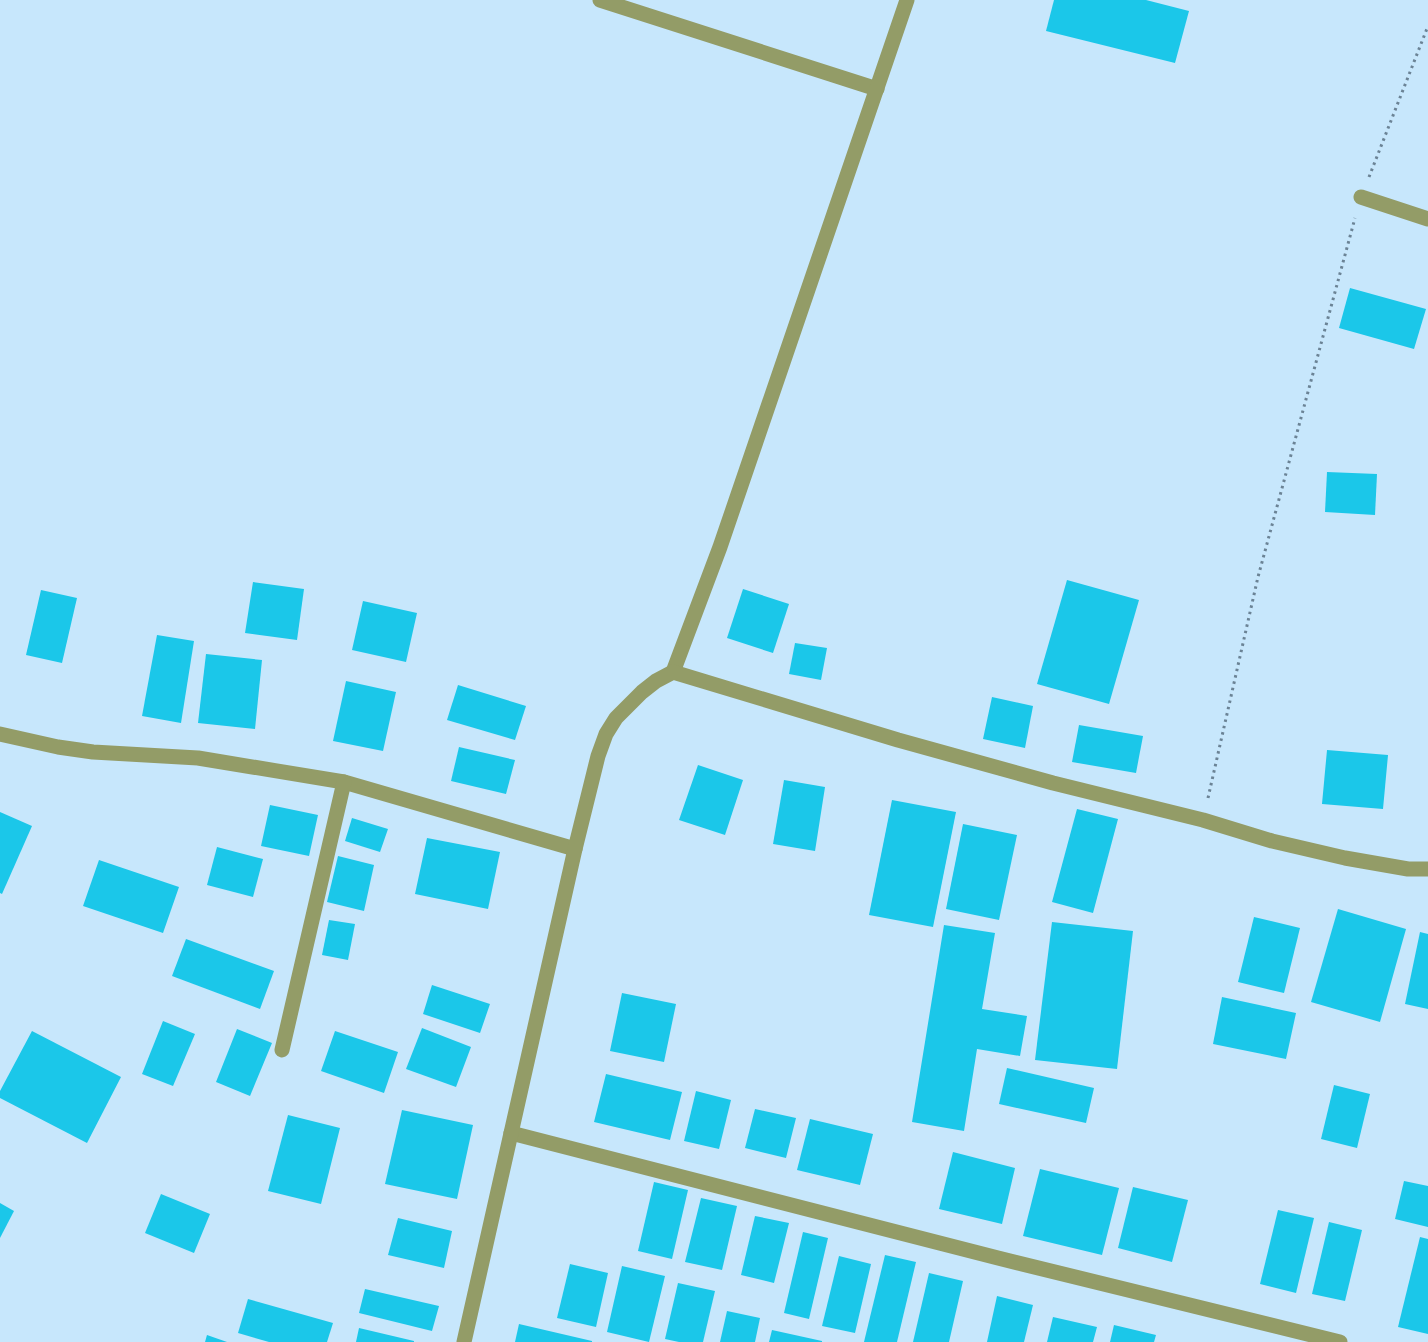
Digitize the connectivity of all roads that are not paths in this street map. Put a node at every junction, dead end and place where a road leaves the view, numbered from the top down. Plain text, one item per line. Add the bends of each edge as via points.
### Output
1 (600, 0) edge
2 (907, 0) edge
3 (877, 89) junction
4 (1361, 197) road end
5 (1428, 218) edge
6 (673, 672) junction
7 (0, 734) edge
8 (344, 782) junction
9 (575, 849) junction
10 (1428, 869) edge
11 (282, 1050) dead end
12 (511, 1133) junction
13 (464, 1342) edge
14 (1340, 1342) edge

1 - 3 street
2 - 3 street
3 - 6 street via 720,547
4 - 5 street
6 - 9 street via 642,692 616,718 606,734
6 - 10 street via 898,740 1272,841 1345,858 1408,869
7 - 8 street via 93,752 198,758
8 - 9 street
8 - 11 street
9 - 12 street
12 - 13 street
12 - 14 street

